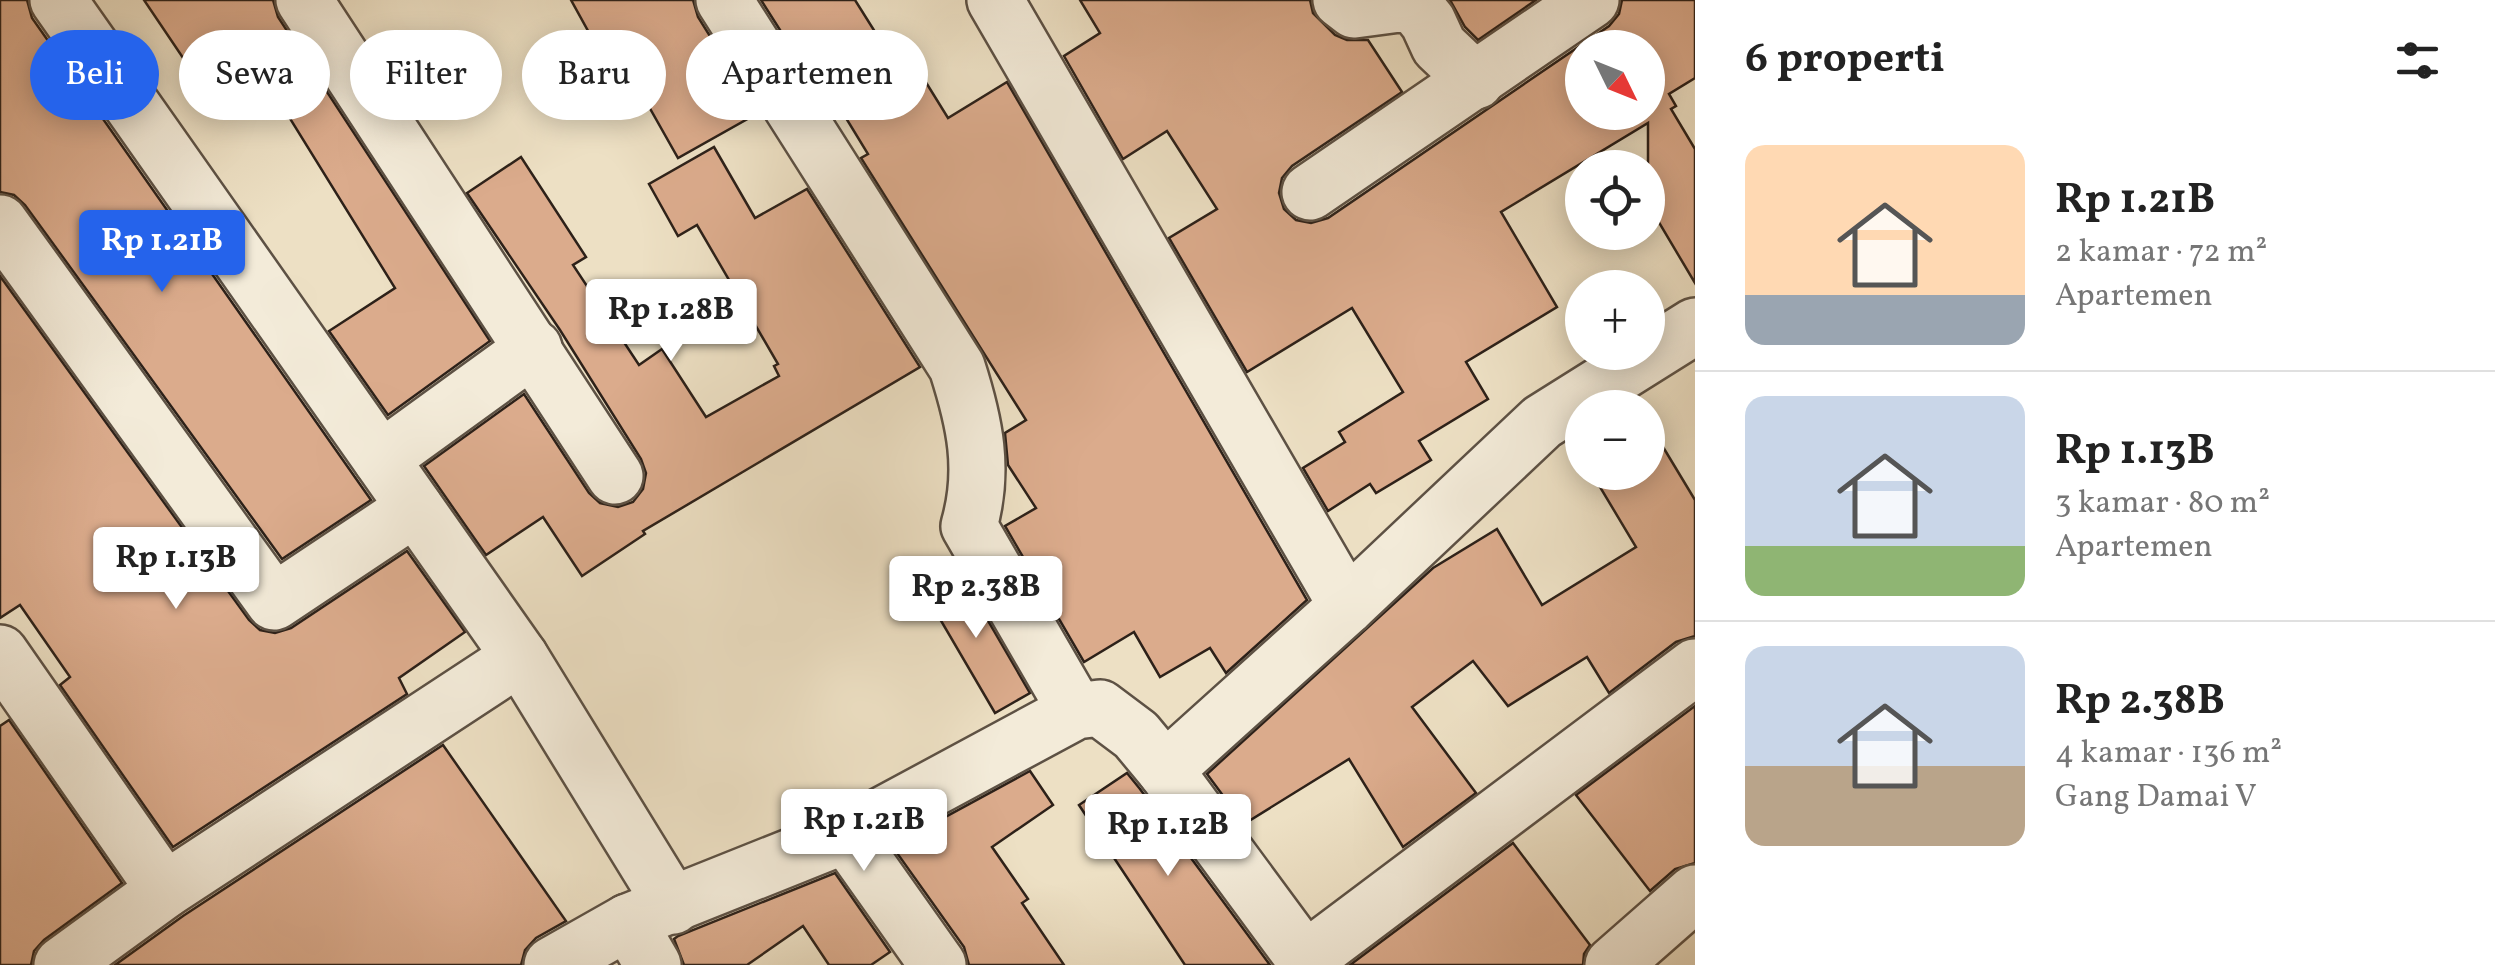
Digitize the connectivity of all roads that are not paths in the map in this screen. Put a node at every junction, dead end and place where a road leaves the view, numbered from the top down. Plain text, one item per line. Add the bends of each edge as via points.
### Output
1 (58, 0) edge
2 (304, 0) edge
3 (724, 0) edge
4 (995, 0) edge
5 (1341, 0) edge
6 (1591, 0) edge
7 (1476, 82) junction
8 (1310, 192) dead end
9 (0, 223) edge
10 (1695, 326) edge
11 (534, 348) junction
12 (380, 459) junction
13 (616, 476) dead end
14 (415, 508) junction
15 (1347, 606) junction
16 (0, 653) edge
17 (520, 656) junction
18 (1695, 667) edge
19 (1076, 711) junction
20 (1165, 770) junction
21 (846, 836) junction
22 (165, 890) junction
23 (1695, 893) edge
24 (651, 931) edge
25 (1307, 962) edge
26 (62, 965) edge
27 (552, 965) edge
28 (938, 965) edge
29 (1613, 965) edge

1 - 12 street
2 - 11 street
3 - 19 street via 957,367 980,467 969,526
4 - 15 street
5 - 7 street via 1354,10 1416,7 1439,46
6 - 7 street
7 - 8 street
9 - 14 street via 274,602
10 - 15 street via 1542,422
11 - 12 street
11 - 13 street
12 - 14 street
14 - 17 street
15 - 20 street
16 - 22 street
17 - 22 street
17 - 24 street
18 - 25 street
19 - 20 street via 1100,708 1114,716
19 - 21 street
20 - 25 street
21 - 24 street
21 - 28 street
22 - 26 street
23 - 29 street
24 - 27 street

